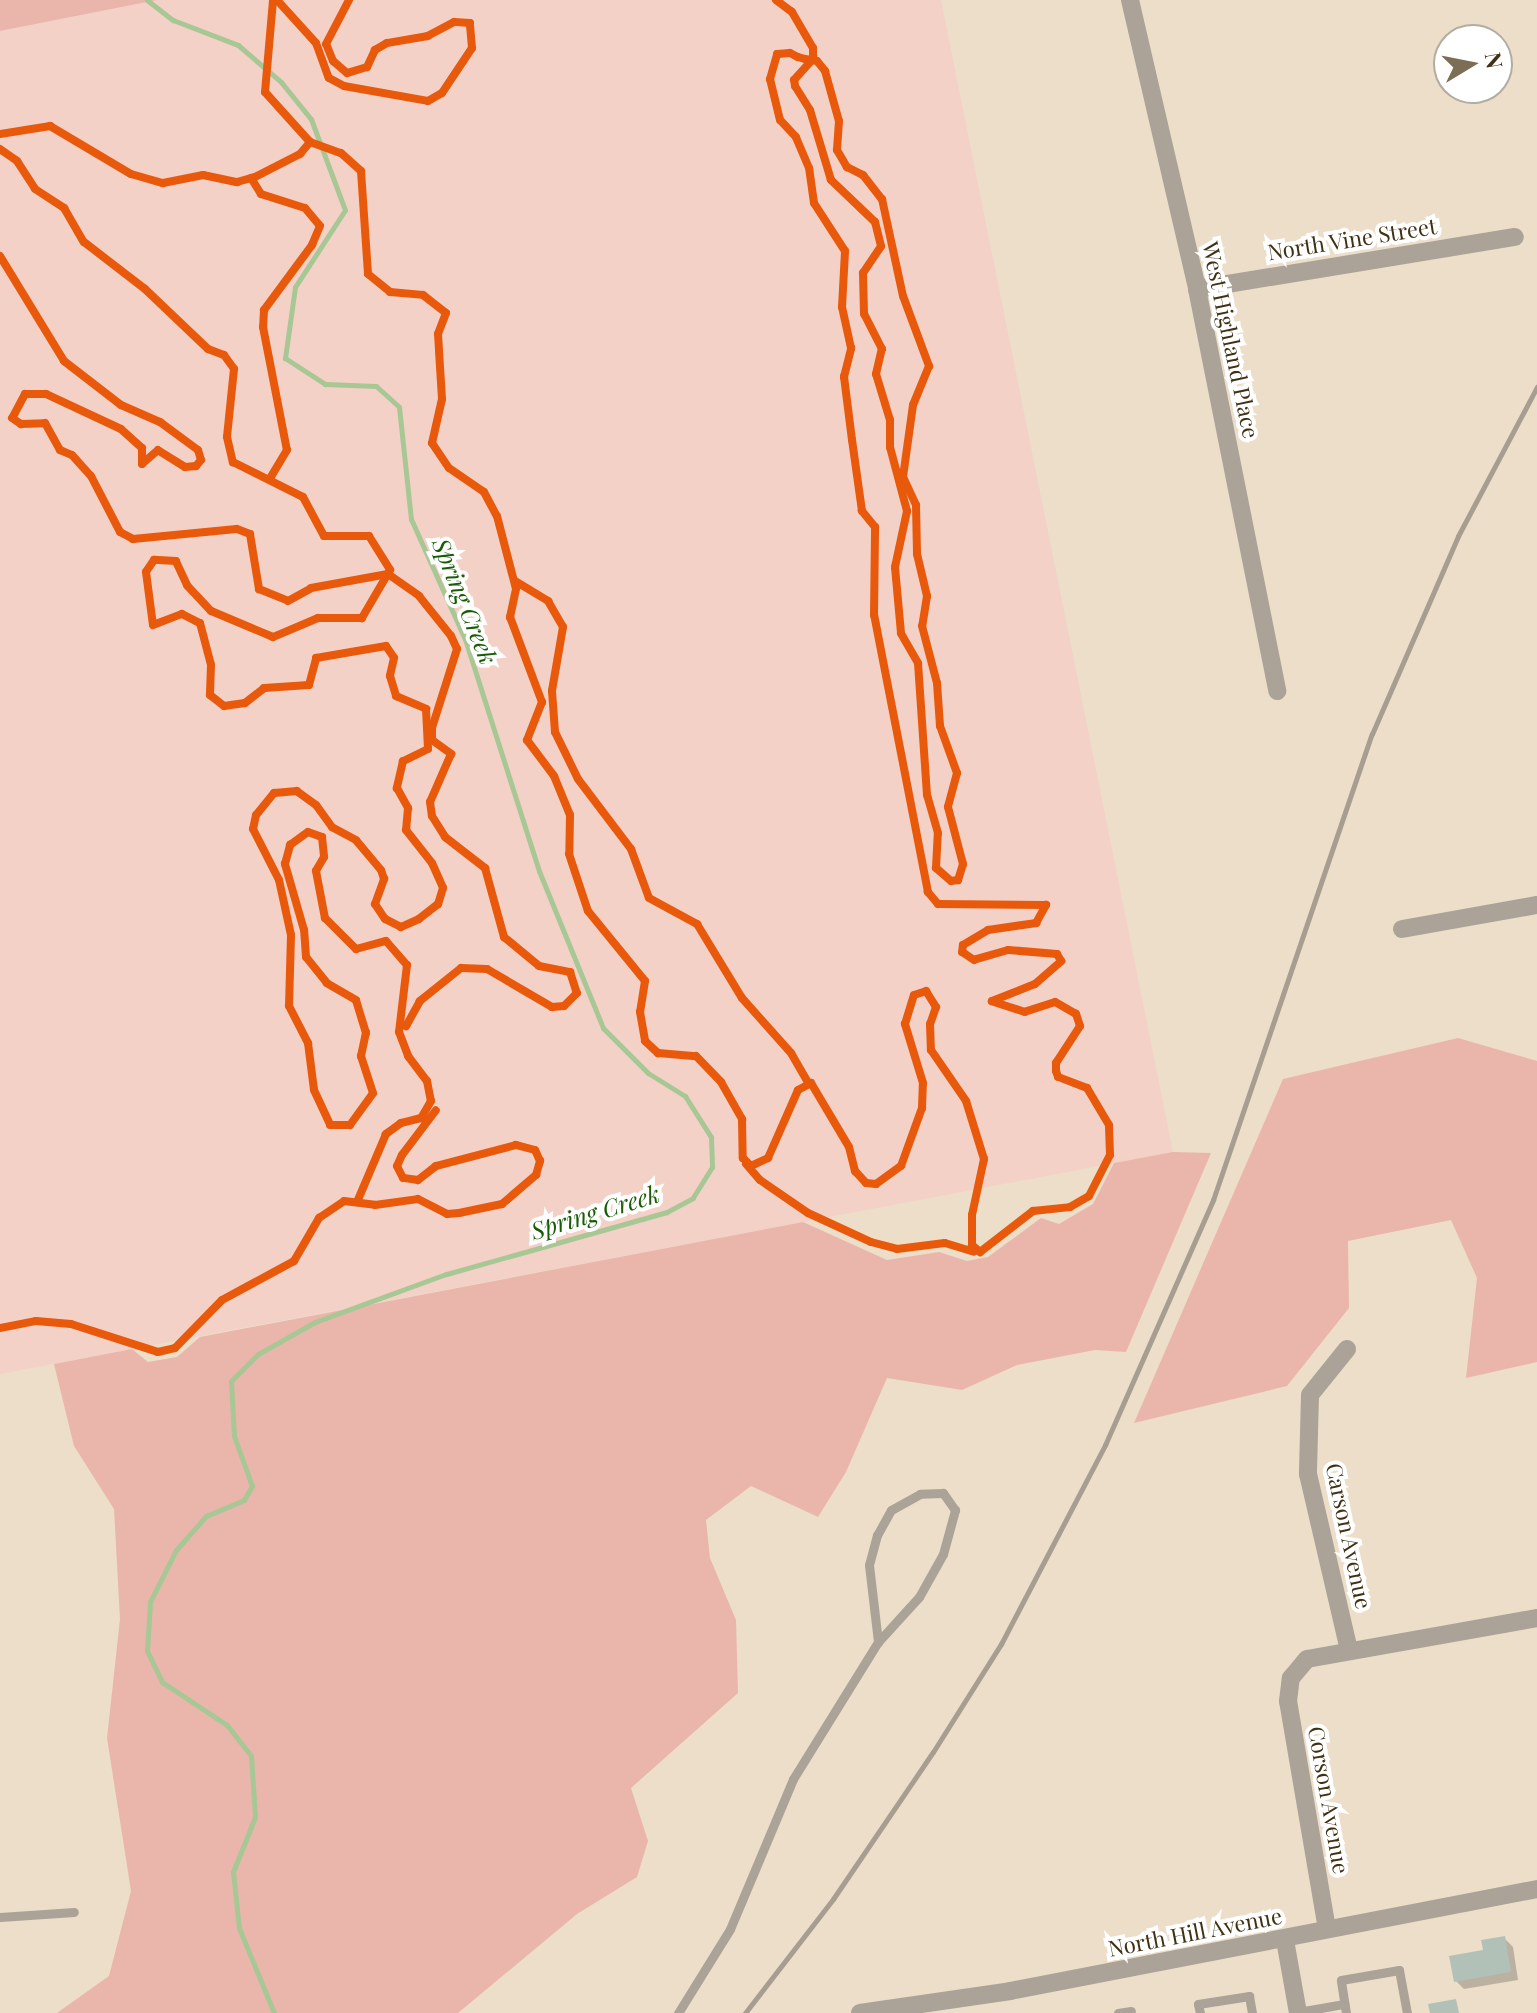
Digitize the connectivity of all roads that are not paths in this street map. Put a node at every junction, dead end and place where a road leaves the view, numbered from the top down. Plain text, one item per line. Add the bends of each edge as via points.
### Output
1 (1130, 0) edge
2 (1515, 237) dead end
3 (1197, 289) junction
4 (1277, 691) dead end
5 (1537, 905) edge
6 (1402, 929) dead end
7 (1347, 1349) dead end
8 (1537, 1618) edge
9 (878, 1642) junction
10 (1349, 1650) junction
11 (1537, 1889) edge
12 (74, 1912) dead end
13 (0, 1917) edge
14 (1327, 1929) junction
15 (1285, 1940) junction
16 (1345, 2009) edge
17 (1131, 2011) dead end
18 (1298, 2012) edge
19 (678, 2013) edge
20 (860, 2013) edge
21 (1118, 2013) edge
22 (1200, 2013) edge
23 (1252, 2013) edge
24 (1407, 2013) edge

1 - 3 street, West Highland Place
2 - 3 street, North Vine Street
3 - 4 street, West Highland Place
5 - 6 street
7 - 10 street, Carson Avenue via 1310,1395 1308,1474
8 - 10 street
9 - 9 lane via 919,1597 943,1554 955,1510 943,1493 920,1494 891,1510 877,1535 869,1565
9 - 19 lane via 793,1779 730,1929
10 - 14 street, Corson Avenue via 1307,1659 1291,1678 1288,1701
11 - 14 street, North Hill Avenue
12 - 13 lane
14 - 15 street, North Hill Avenue
15 - 18 street
15 - 20 street, North Hill Avenue
16 - 18 lane
16 - 24 lane via 1341,1980 1399,1970
17 - 21 lane
22 - 23 lane via 1198,2004 1249,1996

